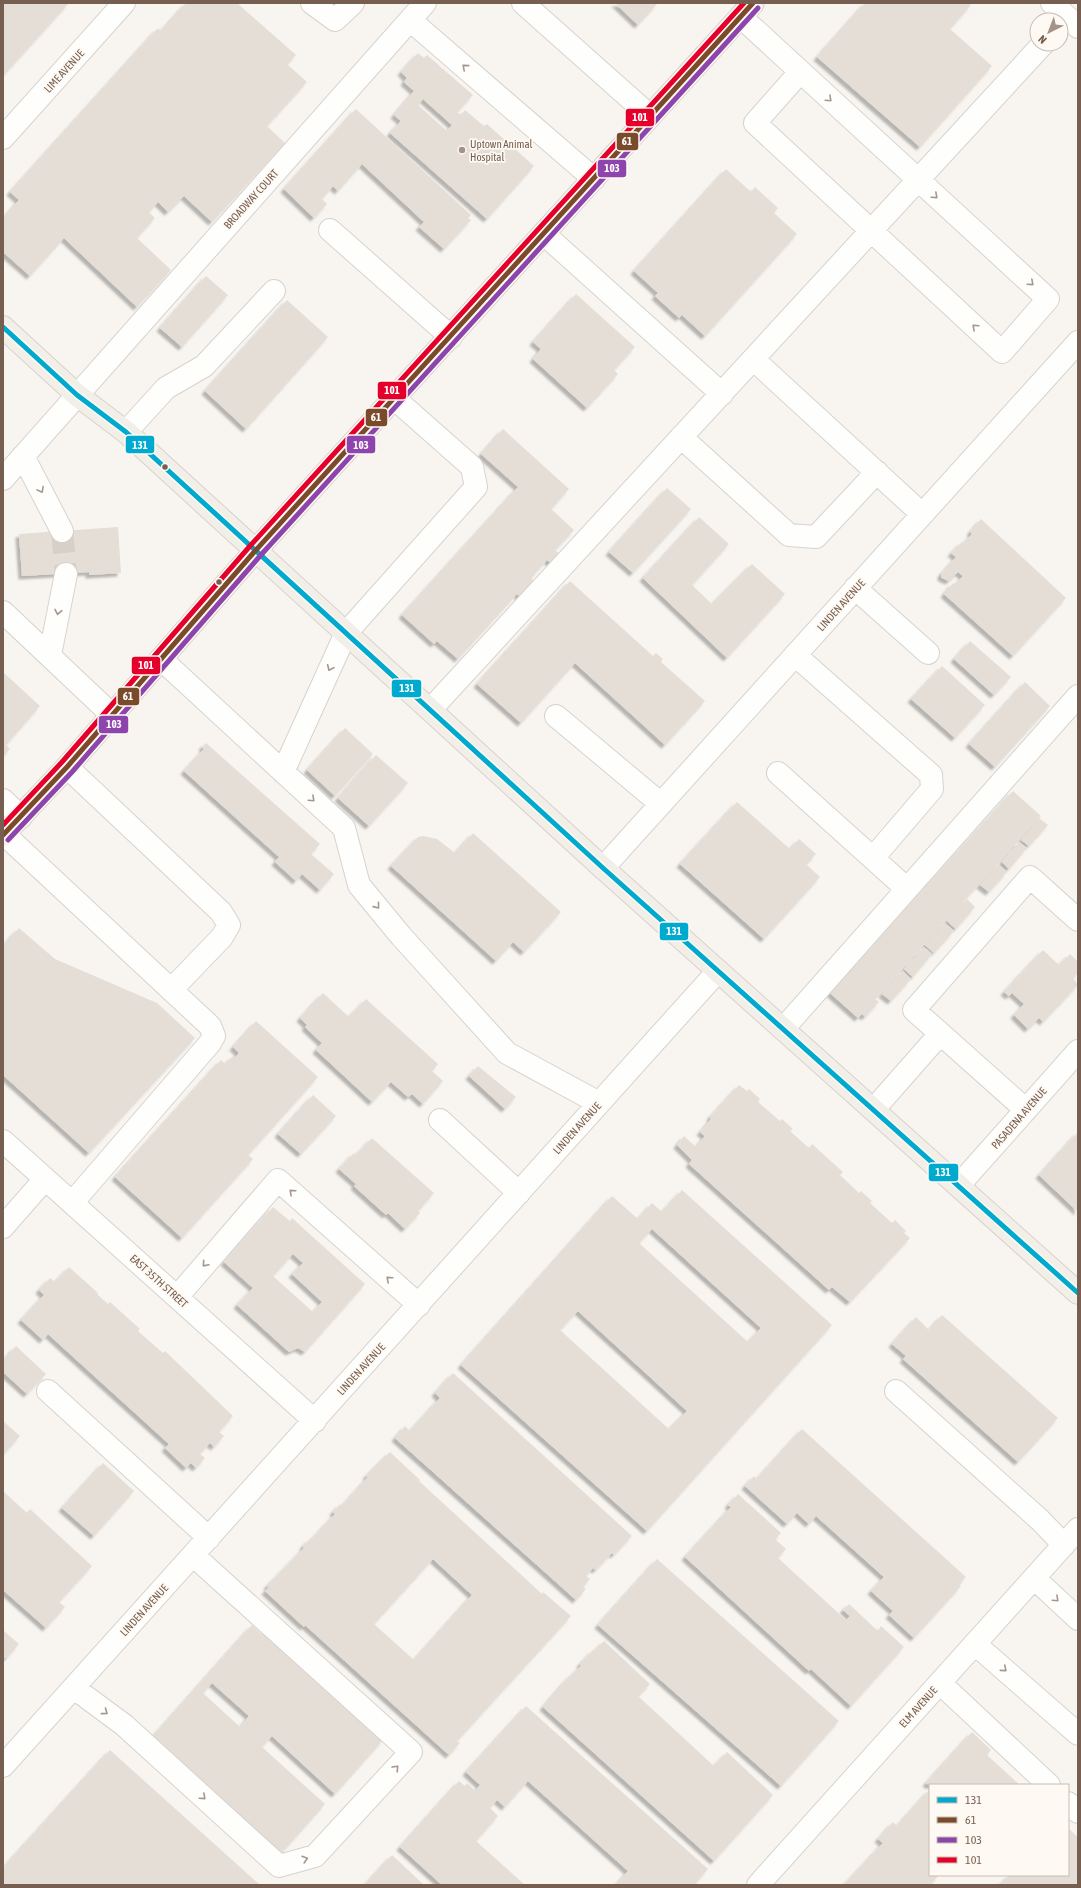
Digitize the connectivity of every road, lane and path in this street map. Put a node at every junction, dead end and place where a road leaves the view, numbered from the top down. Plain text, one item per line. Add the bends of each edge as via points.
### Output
1 (124, 3) edge
2 (312, 3) edge
3 (353, 3) edge
4 (425, 3) edge
5 (523, 3) edge
6 (1052, 3) edge
7 (747, 10) edge
8 (1060, 12) edge
9 (410, 20) junction
10 (1036, 52) edge
11 (800, 72) junction
12 (650, 116) junction
13 (3, 138) edge
14 (594, 179) junction
15 (917, 180) junction
16 (330, 230) dead end
17 (871, 231) junction
18 (544, 234) junction
19 (274, 291) dead end
20 (3, 328) edge
21 (451, 337) junction
22 (1078, 342) edge
23 (753, 359) junction
24 (722, 394) junction
25 (77, 395) junction
26 (395, 399) junction
27 (126, 432) junction
28 (681, 437) junction
29 (23, 456) junction
30 (877, 472) junction
31 (3, 478) edge
32 (922, 514) junction
33 (62, 531) tunnel mouth
34 (255, 551) junction
35 (66, 574) tunnel mouth
36 (855, 588) junction
37 (3, 612) edge
38 (346, 633) junction
39 (928, 653) dead end
40 (795, 655) junction
41 (50, 656) junction
42 (161, 659) junction
43 (1078, 696) edge
44 (431, 709) junction
45 (111, 714) junction
46 (556, 716) dead end
47 (67, 767) junction
48 (283, 772) junction
49 (778, 773) dead end
50 (3, 800) edge
51 (660, 804) junction
52 (21, 816) junction
53 (4, 835) edge
54 (873, 858) junction
55 (603, 868) junction
56 (907, 889) junction
57 (1078, 920) edge
58 (718, 971) junction
59 (171, 990) junction
60 (783, 1029) junction
61 (940, 1034) junction
62 (1078, 1051) edge
63 (599, 1103) junction
64 (874, 1109) junction
65 (1026, 1110) junction
66 (440, 1120) dead end
67 (3, 1141) edge
68 (45, 1179) junction
69 (959, 1185) junction
70 (519, 1193) junction
71 (72, 1203) junction
72 (3, 1227) edge
73 (1078, 1293) edge
74 (176, 1297) junction
75 (419, 1304) junction
76 (48, 1391) dead end
77 (896, 1391) dead end
78 (315, 1421) junction
79 (1078, 1528) edge
80 (209, 1538) junction
81 (1064, 1545) junction
82 (194, 1556) junction
83 (1034, 1578) junction
84 (1078, 1619) edge
85 (975, 1644) junction
86 (940, 1683) junction
87 (74, 1688) junction
88 (1078, 1734) edge
89 (3, 1766) edge
90 (1048, 1784) edge
91 (1069, 1804) edge
92 (1078, 1812) edge
93 (758, 1885) edge

1 - 13 street, LIME AVENUE
2 - 3 street via 335,20
4 - 9 street, BROADWAY COURT
5 - 12 street
6 - 8 street
7 - 11 street
7 - 12 main road
14 -> 9 street
9 - 25 street, BROADWAY COURT
10 - 15 street
11 -> 15 street
11 - 17 street via 755,123
12 - 14 main road
14 - 18 main road
15 - 17 street
15 -> 17 street via 1048,299 1002,352
16 - 21 street
17 - 23 street
18 - 21 main road
18 - 24 street
19 - 27 street via 204,366 166,388
20 - 25 main road
21 - 26 main road
22 - 32 street, LINDEN AVENUE
23 - 24 street
23 - 30 street
24 - 28 street
25 - 27 main road
25 - 29 street, BROADWAY COURT
26 - 34 main road
26 - 38 street via 472,467 476,488
27 - 34 main road
28 - 30 street via 789,535 816,537
28 - 44 street
29 - 31 street, BROADWAY COURT
29 -> 33 street
30 - 32 street
32 - 36 street, LINDEN AVENUE
34 - 38 main road
34 - 42 main road
35 -> 41 street
36 - 39 street
36 - 40 street, LINDEN AVENUE
37 - 41 street
38 - 44 main road
38 -> 48 street
40 - 51 street, LINDEN AVENUE
40 - 54 street via 930,775 932,789
41 - 45 street
42 - 45 main road
42 - 48 street
43 - 56 street
44 - 55 main road
45 - 47 main road
46 - 51 street
47 - 52 main road
47 - 59 street via 221,912 229,925 222,937
48 -> 63 street via 344,828 359,885 401,936 507,1052
49 - 54 street
50 - 52 street
51 - 55 street, LINDEN AVENUE
52 - 53 main road
53 - 59 street
54 - 56 street
55 - 58 main road
56 - 60 street
57 - 61 street via 1030,877 914,1010
58 - 60 main road
58 - 63 street, LINDEN AVENUE
59 - 71 street via 210,1026 214,1036 210,1044
60 - 64 main road
61 - 64 street
61 - 65 street
62 - 65 street, PASADENA AVENUE
63 - 70 street, LINDEN AVENUE
64 - 69 main road
65 - 69 street, PASADENA AVENUE
66 - 70 street
67 - 68 street, EAST 35TH STREET
68 - 71 street, EAST 35TH STREET
68 - 72 street
69 - 73 main road
70 - 75 street, LINDEN AVENUE
71 - 74 street, EAST 35TH STREET
75 -> 74 street via 278,1180
74 - 78 street, EAST 35TH STREET
75 - 78 street, LINDEN AVENUE
76 - 80 street
77 - 81 street via 1040,1520
78 - 80 street, LINDEN AVENUE
79 - 81 street, ELM AVENUE
80 - 82 street, LINDEN AVENUE
81 - 83 street, ELM AVENUE
82 - 87 street, LINDEN AVENUE
87 -> 82 street via 124,1726 279,1866 315,1856 411,1752
83 -> 84 street
83 - 85 street, ELM AVENUE
85 - 86 street, ELM AVENUE
85 -> 88 street
86 - 90 street
86 - 93 street, ELM AVENUE
87 - 89 street, LINDEN AVENUE
91 - 92 street

